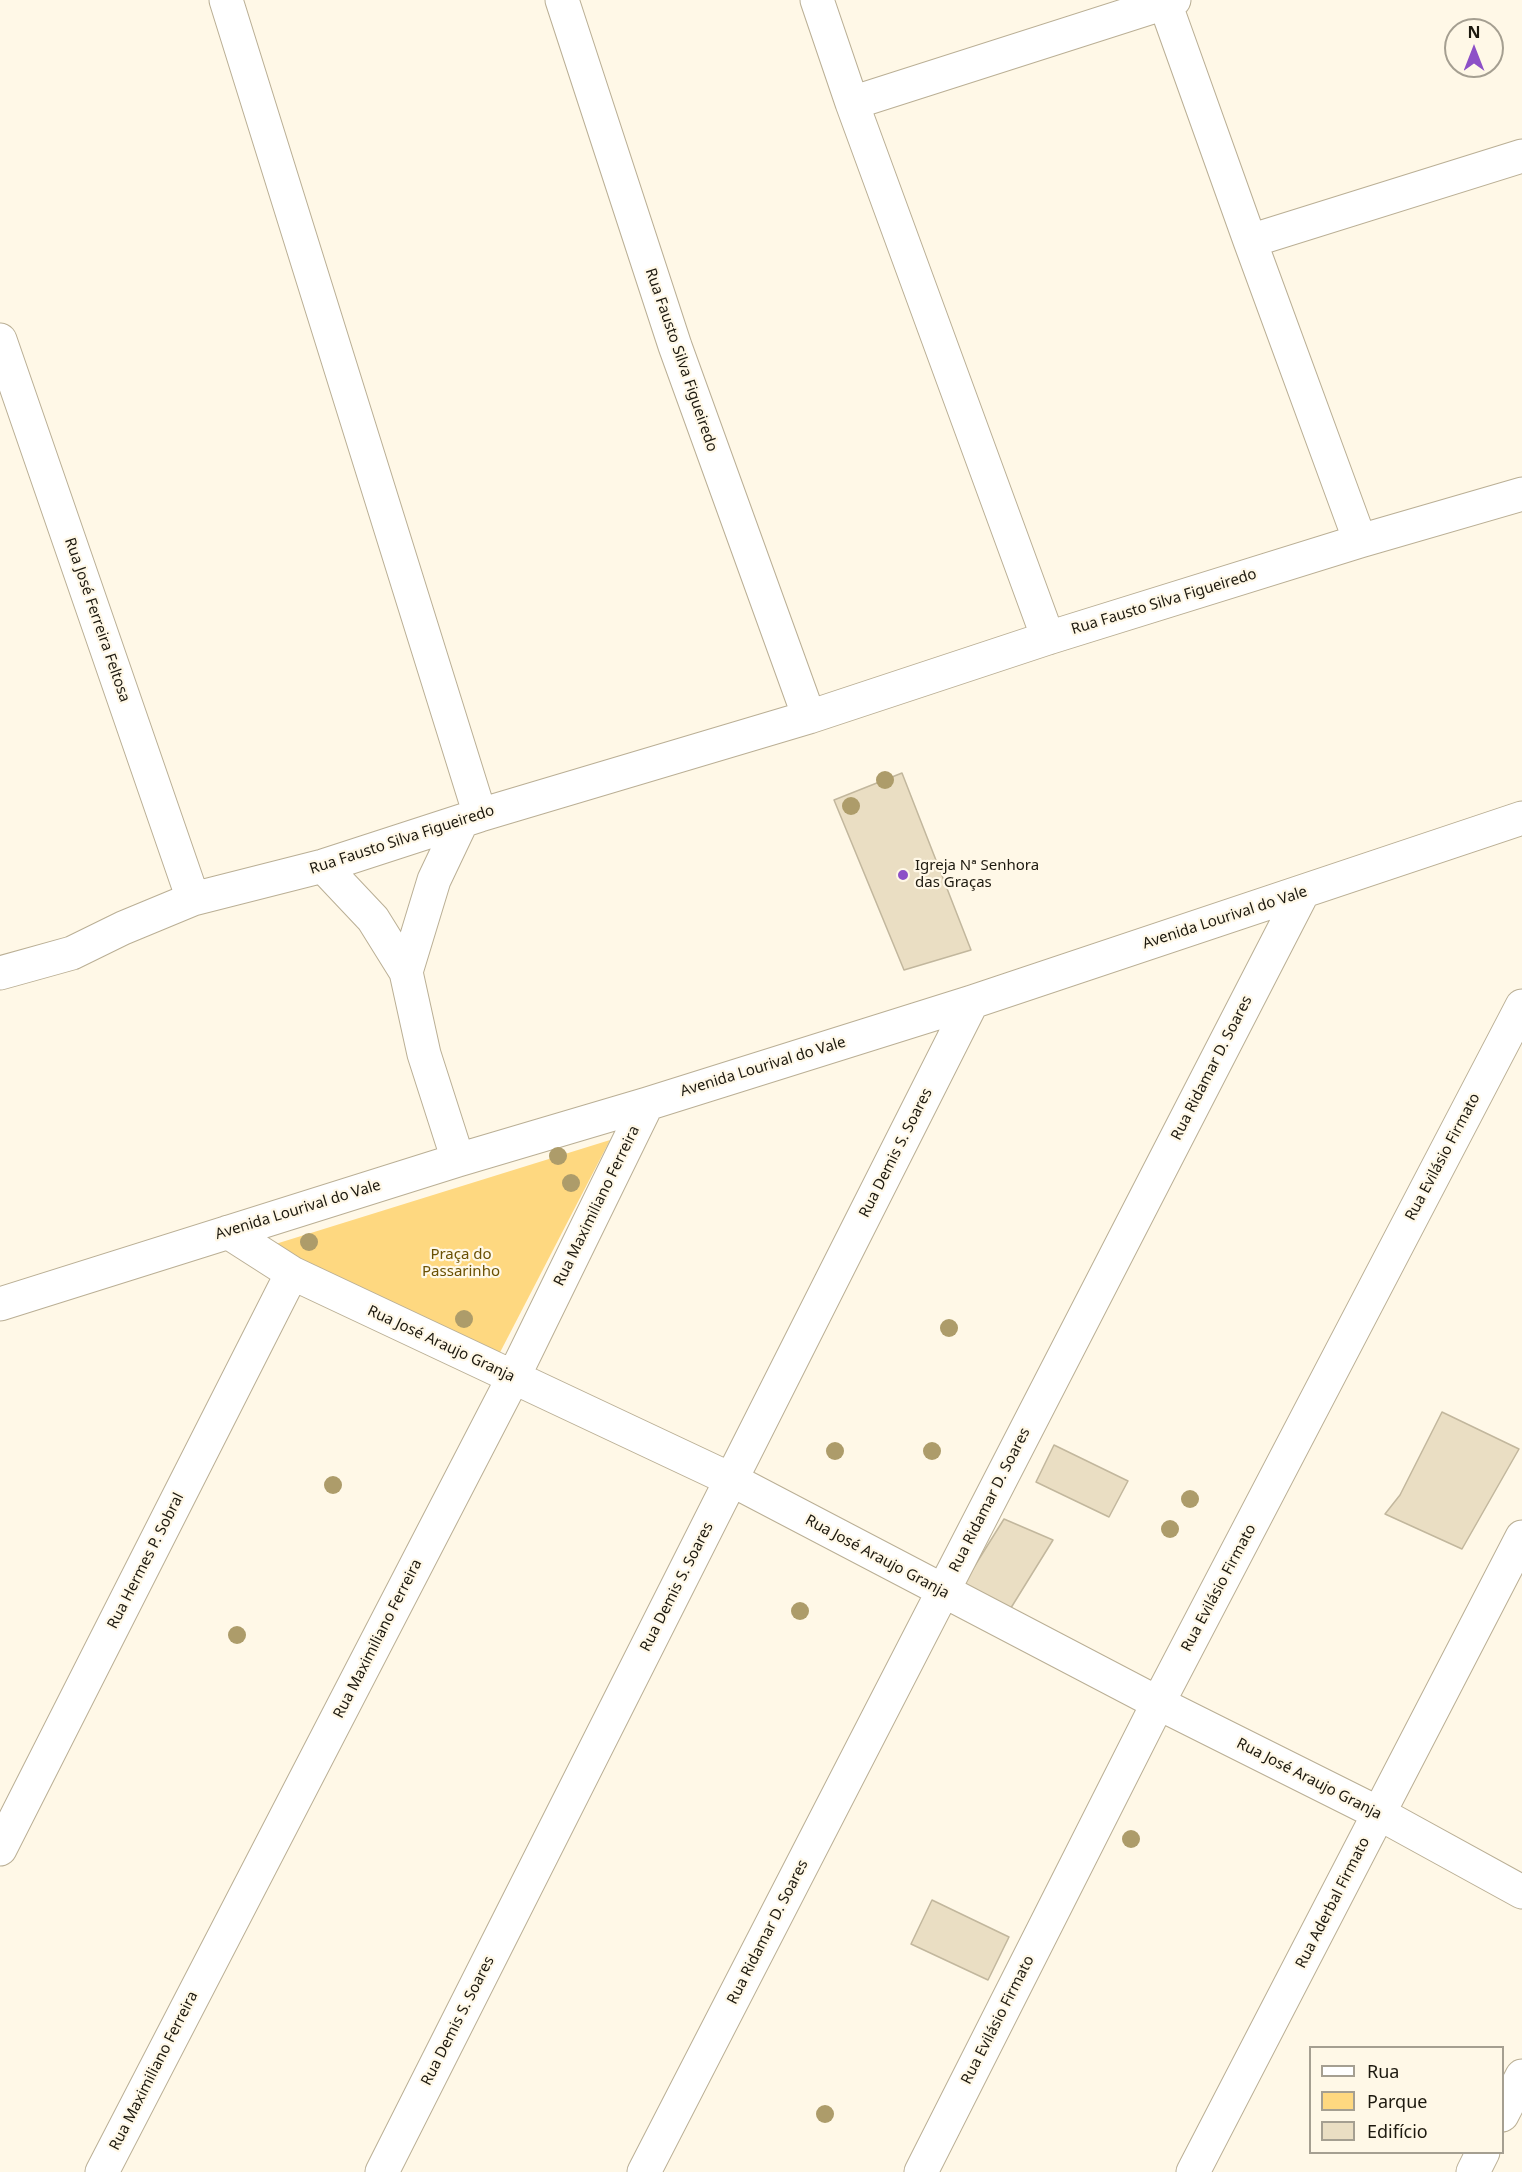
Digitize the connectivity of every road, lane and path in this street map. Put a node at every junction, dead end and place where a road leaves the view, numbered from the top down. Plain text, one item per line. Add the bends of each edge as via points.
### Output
1 (226, 0) edge
2 (562, 0) edge
3 (817, 0) edge
4 (1170, 1) edge
5 (852, 103) junction
6 (1522, 156) edge
7 (1250, 241) junction
8 (0, 340) edge
9 (1522, 494) edge
10 (1360, 541) junction
11 (1048, 638) junction
12 (809, 717) junction
13 (471, 818) junction
14 (1522, 818) edge
15 (323, 866) junction
16 (1302, 892) junction
17 (193, 899) junction
18 (406, 972) junction
19 (0, 973) edge
20 (972, 1002) junction
21 (1522, 1006) edge
22 (647, 1104) junction
23 (458, 1160) junction
24 (228, 1232) junction
25 (292, 1273) junction
26 (0, 1304) edge
27 (513, 1378) junction
28 (732, 1480) junction
29 (1522, 1537) edge
30 (944, 1592) junction
31 (1158, 1703) junction
32 (1380, 1814) junction
33 (0, 1849) edge
34 (1522, 1892) edge
35 (1522, 2076) edge
36 (1504, 2113) edge
37 (1482, 2154) edge
38 (102, 2172) edge
39 (381, 2172) edge
40 (644, 2172) edge
41 (921, 2172) edge
42 (1193, 2172) edge
43 (1473, 2172) edge

1 - 13 street
2 - 12 street, Rua Fausto Silva Figueiredo via 675,346
3 - 5 street
4 - 5 street
4 - 7 street
5 - 11 street
6 - 7 street
7 - 10 street
8 - 17 street, Rua José Ferreira Feltosa
9 - 10 street, Rua Fausto Silva Figueiredo
10 - 11 street, Rua Fausto Silva Figueiredo
11 - 12 street, Rua Fausto Silva Figueiredo
12 - 13 street, Rua Fausto Silva Figueiredo
13 - 15 street, Rua Fausto Silva Figueiredo
13 - 18 street via 434,880
14 - 16 street, Avenida Lourival do Vale
15 - 17 street, Rua Fausto Silva Figueiredo
15 - 18 street via 373,919
16 - 20 street, Avenida Lourival do Vale
16 - 30 street, Rua Ridamar D. Soares
17 - 19 street, Rua Fausto Silva Figueiredo via 72,953
18 - 23 street via 424,1054
20 - 22 street, Avenida Lourival do Vale
20 - 28 street, Rua Demis S. Soares
21 - 31 street, Rua Evilásio Firmato
22 - 23 street, Avenida Lourival do Vale
22 - 27 street, Rua Maximiliano Ferreira
23 - 24 street, Avenida Lourival do Vale
24 - 25 street, Rua José Araujo Granja
24 - 26 street, Avenida Lourival do Vale
25 - 27 street, Rua José Araujo Granja
25 - 33 street, Rua Hermes P. Sobral
27 - 28 street, Rua José Araujo Granja
27 - 38 street, Rua Maximiliano Ferreira
28 - 30 street, Rua José Araujo Granja
28 - 39 street, Rua Demis S. Soares
29 - 32 street, Rua Aderbal Firmato
30 - 31 street, Rua José Araujo Granja
30 - 40 street, Rua Ridamar D. Soares
31 - 32 street, Rua José Araujo Granja
31 - 41 street, Rua Evilásio Firmato
32 - 34 street, Rua José Araujo Granja
32 - 42 street, Rua Aderbal Firmato
35 - 36 street
37 - 43 street

